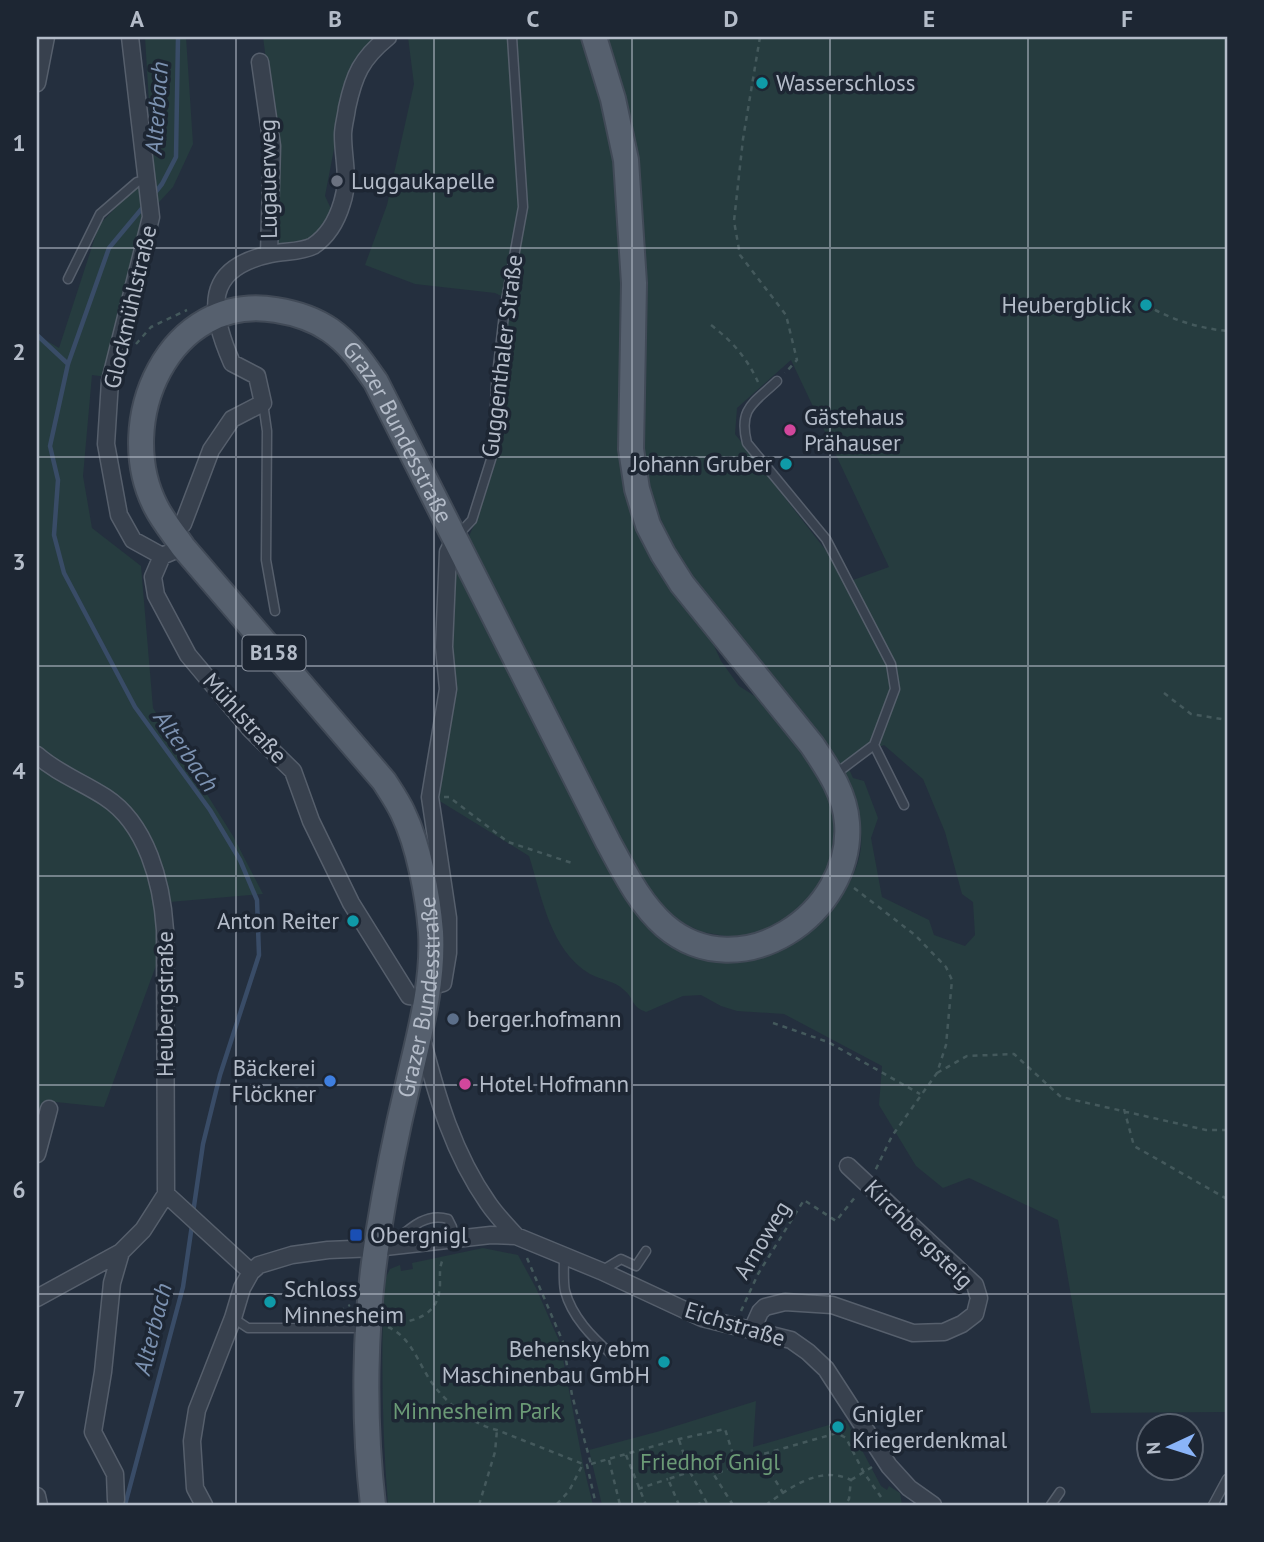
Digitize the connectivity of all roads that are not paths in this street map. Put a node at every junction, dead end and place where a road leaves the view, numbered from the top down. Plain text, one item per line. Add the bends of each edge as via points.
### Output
1 (46, 37) edge
2 (130, 37) edge
3 (388, 37) edge
4 (512, 37) edge
5 (594, 37) edge
6 (260, 62) dead end
7 (37, 83) edge
8 (148, 179) junction
9 (270, 254) junction
10 (68, 279) dead end
11 (216, 311) junction
12 (777, 381) road end
13 (262, 403) junction
14 (455, 538) junction
15 (173, 545) junction
16 (275, 611) dead end
17 (874, 745) junction
18 (37, 755) edge
19 (831, 774) junction
20 (904, 805) dead end
21 (427, 993) junction
22 (420, 1032) junction
23 (49, 1109) dead end
24 (37, 1154) edge
25 (848, 1166) dead end
26 (166, 1194) junction
27 (516, 1236) junction
28 (453, 1238) junction
29 (382, 1247) junction
30 (646, 1251) dead end
31 (121, 1252) junction
32 (564, 1257) junction
33 (601, 1271) junction
34 (251, 1272) junction
35 (37, 1297) edge
36 (233, 1318) junction
37 (355, 1328) dead end
38 (752, 1330) junction
39 (611, 1354) dead end
40 (1227, 1479) edge
41 (1060, 1492) dead end
42 (37, 1496) edge
43 (116, 1500) dead end
44 (39, 1505) edge
45 (204, 1505) edge
46 (373, 1505) edge
47 (933, 1505) edge
48 (1051, 1505) edge
49 (1213, 1505) edge

1 - 7 street
2 - 8 street, Glockmühlstraße
3 - 9 street via 358,68 352,86 343,133 348,174 331,229 311,247
4 - 14 lane, Guggenthaler Straße via 523,207 497,371 493,453 472,520
5 - 19 main road, Grazer Bundesstraße / B158 via 626,160 634,283 631,449 636,489 648,525 682,584
6 - 9 street, Lugauerweg via 272,146
8 - 10 lane via 137,182 100,214
8 - 15 street, Glockmühlstraße via 151,217 110,381 106,444 119,515 133,540
9 - 11 street via 235,266 225,276
11 - 13 street via 232,363 257,376
11 - 14 main road, Grazer Bundesstraße / B158 via 267,309 297,314 329,329 354,350 376,382
11 - 15 main road, Grazer Bundesstraße / B158 via 180,341 160,366 147,394 141,427 147,482
12 - 17 lane via 746,410 747,443 826,539 891,664 895,689
13 - 15 street, Mühlstraße via 232,419 211,450
13 - 16 lane via 267,431 266,560
14 - 19 main road, Grazer Bundesstraße / B158 via 623,869 639,897 666,926 713,948 739,948 773,940 801,924 839,877 847,848 843,799
14 - 21 street, Guggenthaler Straße via 447,565 444,647 448,689 430,797 449,953 443,983
15 - 21 main road, Grazer Bundesstraße / B158 via 384,781 404,815 422,870 431,933
15 - 21 street, Mühlstraße via 153,577 156,595 188,655 250,729 293,771 311,821 351,903 410,996
17 - 19 lane
17 - 20 lane
18 - 26 street, Heubergstraße via 118,809 142,840 158,882 166,944
21 - 22 main road, Grazer Bundesstraße / B158
22 - 27 street, Eichstraße via 450,1133 488,1204
22 - 29 main road, Grazer Bundesstraße / B158 via 389,1165
23 - 24 street
25 - 38 street, Kirchbergsteig via 975,1285 979,1298 975,1314 944,1332 914,1333 832,1305 785,1302 765,1307
26 - 31 street via 143,1230
26 - 34 street
27 - 28 street, Eichstraße
27 - 32 street, Eichstraße
28 - 29 street, Eichstraße
28 - 29 lane via 448,1219 439,1216 414,1225
29 - 34 street via 292,1255
29 - 46 main road, B158 via 370,1304 367,1381
30 - 33 lane via 636,1266 621,1259
31 - 35 street
31 - 43 street via 112,1283 93,1432 115,1474
32 - 33 street, Eichstraße
32 - 39 lane via 565,1290 575,1314
33 - 38 street, Eichstraße via 702,1318
34 - 36 street
36 - 37 lane via 248,1328
36 - 45 street via 195,1421 195,1488
38 - 47 street, Eichstraße via 791,1340 818,1361 884,1459 909,1488
40 - 49 lane
41 - 48 lane
42 - 44 street

